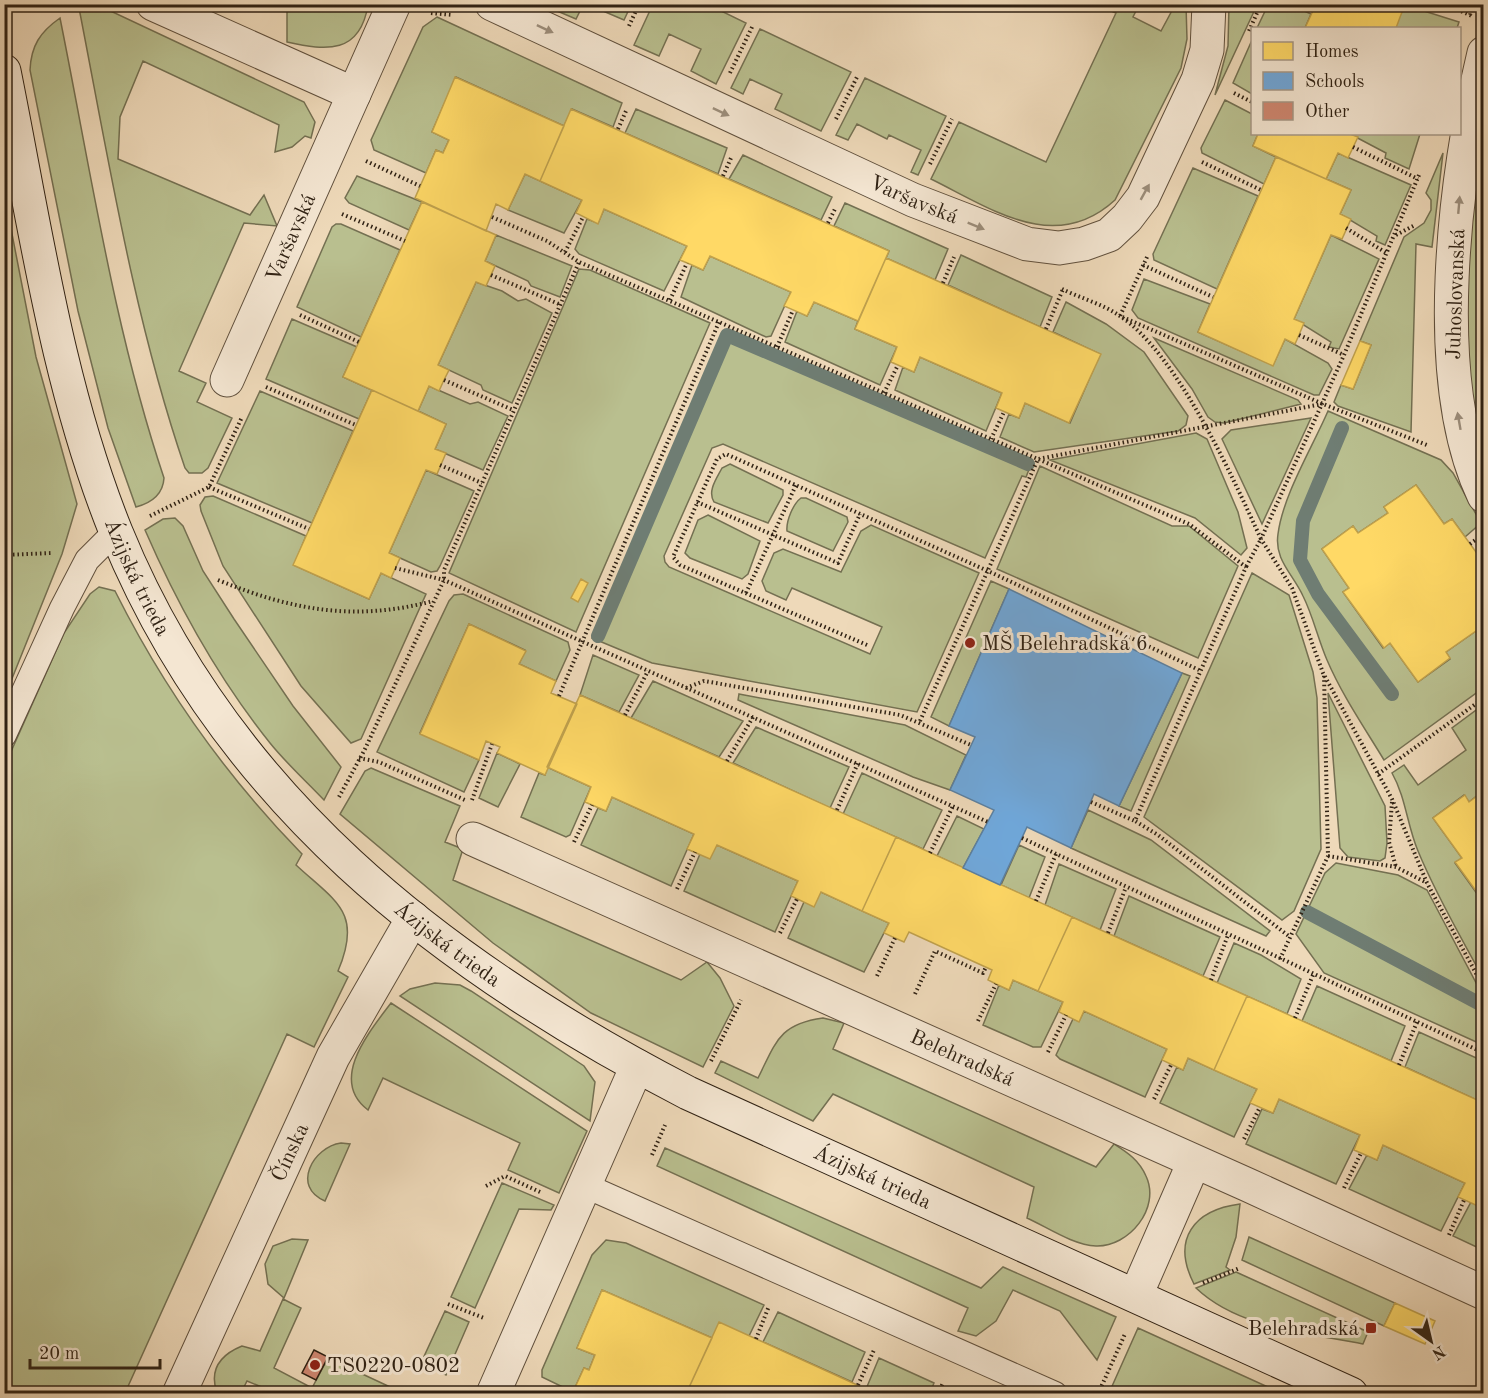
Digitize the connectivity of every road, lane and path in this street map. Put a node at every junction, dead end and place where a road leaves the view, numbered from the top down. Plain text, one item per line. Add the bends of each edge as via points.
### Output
1 (153, 4) edge
2 (394, 4) edge
3 (492, 4) edge
4 (1209, 4) edge
5 (1261, 4) edge
6 (1306, 4) edge
7 (1446, 4) edge
8 (1314, 8) dead end
9 (1476, 18) dead end
10 (753, 25) dead end
11 (1247, 36) dead end
12 (1484, 53) edge
13 (4, 71) edge
14 (858, 75) dead end
15 (1232, 92) dead end
16 (354, 94) junction
17 (1251, 102) edge
18 (627, 108) dead end
19 (713, 108) junction
20 (952, 119) dead end
21 (618, 129) dead end
22 (1353, 147) dead end
23 (817, 156) junction
24 (1192, 157) dead end
25 (359, 158) dead end
26 (1418, 179) dead end
27 (420, 186) dead end
28 (1415, 186) dead end
29 (1261, 190) dead end
30 (913, 200) junction
31 (335, 211) dead end
32 (492, 217) dead end
33 (583, 217) dead end
34 (1346, 228) dead end
35 (405, 241) dead end
36 (1151, 248) dead end
37 (565, 252) junction
38 (1388, 254) junction
39 (955, 255) dead end
40 (579, 262) junction
41 (687, 263) dead end
42 (1143, 265) junction
43 (491, 275) dead end
44 (943, 283) dead end
45 (1063, 290) dead end
46 (1214, 297) dead end
47 (670, 300) junction
48 (560, 304) junction
49 (793, 310) dead end
50 (289, 311) dead end
51 (719, 322) junction
52 (1046, 329) dead end
53 (1299, 335) dead end
54 (359, 342) dead end
55 (777, 347) junction
56 (1344, 355) junction
57 (898, 365) dead end
58 (444, 380) dead end
59 (242, 382) joint
60 (884, 393) junction
61 (1323, 404) junction
62 (513, 410) junction
63 (1004, 412) dead end
64 (356, 424) dead end
65 (991, 439) junction
66 (1436, 449) dead end
67 (1038, 459) junction
68 (440, 465) dead end
69 (482, 483) junction
70 (796, 485) junction
71 (209, 487) dead end
72 (1484, 496) edge
73 (697, 502) junction
74 (860, 514) junction
75 (309, 530) dead end
76 (116, 531) junction
77 (1484, 534) edge
78 (773, 535) junction
79 (1470, 544) dead end
80 (395, 568) dead end
81 (988, 570) junction
82 (218, 580) dead end
83 (444, 580) junction
84 (746, 593) junction
85 (434, 601) junction
86 (582, 641) junction
87 (867, 645) dead end
88 (1199, 670) junction
89 (648, 671) junction
90 (1323, 673) junction
91 (686, 688) junction
92 (559, 696) dead end
93 (1484, 698) edge
94 (625, 715) dead end
95 (753, 717) junction
96 (920, 721) junction
97 (4, 735) edge
98 (492, 744) dead end
99 (971, 745) dead end
100 (360, 758) junction
101 (727, 761) dead end
102 (858, 763) junction
103 (1378, 774) junction
104 (1392, 799) junction
105 (1091, 801) dead end
106 (471, 803) junction
107 (592, 805) dead end
108 (953, 806) junction
109 (333, 807) dead end
110 (480, 807) dead end
111 (837, 810) dead end
112 (1135, 821) junction
113 (988, 822) dead end
114 (1022, 838) dead end
115 (473, 839) dead end
116 (571, 848) dead end
117 (694, 852) dead end
118 (930, 853) dead end
119 (1056, 854) junction
120 (1328, 856) junction
121 (1396, 867) junction
122 (1427, 883) junction
123 (1126, 887) junction
124 (674, 895) dead end
125 (797, 899) dead end
126 (1036, 901) dead end
127 (413, 918) junction
128 (1107, 933) dead end
129 (1228, 935) junction
130 (1290, 937) junction
131 (895, 938) dead end
132 (776, 940) dead end
133 (1280, 959) junction
134 (986, 967) dead end
135 (1313, 975) junction
136 (1211, 980) dead end
137 (996, 984) dead end
138 (873, 985) dead end
139 (1484, 988) edge
140 (912, 1002) dead end
141 (1066, 1015) dead end
142 (1295, 1018) dead end
143 (1417, 1022) junction
144 (974, 1030) dead end
145 (1484, 1053) edge
146 (1044, 1061) dead end
147 (1172, 1065) dead end
148 (1400, 1065) dead end
149 (637, 1066) junction
150 (1260, 1107) dead end
151 (1149, 1108) dead end
152 (1240, 1148) dead end
153 (1361, 1153) dead end
154 (1194, 1162) junction
155 (586, 1186) junction
156 (1341, 1193) dead end
157 (1464, 1200) dead end
158 (1447, 1242) dead end
159 (1240, 1268) dead end
160 (1195, 1286) dead end
161 (1484, 1293) edge
162 (1138, 1297) junction
163 (771, 1301) dead end
164 (756, 1339) dead end
165 (875, 1348) dead end
166 (944, 1380) dead end
167 (858, 1385) dead end
168 (179, 1394) edge
169 (493, 1394) edge
170 (938, 1394) edge
171 (1054, 1394) edge
172 (1098, 1394) edge
173 (1351, 1394) edge

1 - 16 street
2 - 16 street, Varšavská
3 -> 19 street, Varšavská
30 -> 4 street, Varšavská via 1027,244 1059,248 1109,235 1143,197 1180,120 1207,50
5 - 11 path
6 - 8 path
7 - 9 path
10 - 19 path
72 -> 12 street, Juhoslovanská via 1462,435 1452,370 1460,196 1467,136
13 - 76 street, Ázijská trieda via 54,318 91,460
14 - 23 path
15 - 17 path
16 - 59 street, Varšavská
18 - 21 path
19 -> 23 street, Varšavská
20 - 30 path
22 - 26 path
23 - 30 street, Varšavská
24 - 29 path
25 - 27 path
28 - 38 path
31 - 35 path
32 - 37 path
33 - 37 path
34 - 38 path
36 - 42 path
37 - 40 path
38 - 56 path
39 - 44 path
40 - 47 path
40 - 48 path
41 - 47 path
42 - 46 path
42 - 61 path via 1120,316
43 - 48 path
45 - 52 path
47 - 51 path
48 - 62 path
49 - 55 path
50 - 54 path
51 - 55 path
51 - 86 path
53 - 56 path
55 - 60 path
56 - 61 path
57 - 60 path
58 - 62 path
59 - 64 path
60 - 65 path
61 - 66 path
61 - 67 path
61 - 90 path via 1261,539 1299,603
62 - 69 path
63 - 65 path
65 - 67 path
67 - 81 path
67 - 88 path via 1189,524 1246,567
68 - 69 path
69 - 83 path via 444,570
70 - 73 path via 726,454 717,459
70 - 74 path
70 - 78 path
71 - 75 path
73 - 78 path
73 - 84 path via 673,557 680,565
74 - 78 path via 838,563
74 - 81 path
76 - 97 lane via 87,560
76 - 127 street, Ázijská trieda via 165,634 230,734 320,838
77 - 79 path
78 - 84 path
80 - 83 path
81 - 88 path
81 - 96 path
82 - 85 path via 264,599 329,612 383,611
83 - 85 path
83 - 86 path
84 - 87 path
85 - 100 path
86 - 89 path
86 - 92 path
88 - 112 path
89 - 91 path
89 - 94 path
90 - 103 path
90 - 120 path
91 - 95 path
91 - 96 path via 704,681
93 - 103 path
95 - 101 path
95 - 102 path
96 - 99 path
98 - 106 path
100 - 106 path via 379,762
100 - 109 path
102 - 108 path
102 - 111 path
103 - 104 path
104 - 121 path via 1389,842
104 - 122 path
105 - 112 path
106 - 110 path
107 - 116 path
108 - 113 path
108 - 118 path
112 - 130 path
114 - 119 path
115 - 154 street, Belehradská
117 - 124 path
119 - 123 path
119 - 126 path
120 - 121 path
120 - 130 path
121 - 122 path
122 - 139 path
123 - 128 path
123 - 129 path
125 - 132 path
127 - 149 street, Ázijská trieda via 492,978
127 - 168 street, Čínska via 333,1057
129 - 133 path
129 - 136 path
130 - 133 path
131 - 138 path
133 - 135 path
134 - 140 path via 983,973 935,951
135 - 142 path
135 - 143 path
137 - 144 path
141 - 146 path
143 - 145 path
143 - 148 path
147 - 151 path
149 - 155 street
149 - 162 street, Ázijská trieda via 688,1093
150 - 152 path
153 - 156 path
154 - 161 street, Belehradská
154 - 162 street
155 - 169 street
155 - 171 lane
157 - 158 path
159 - 160 path
162 - 172 path
162 - 173 street, Ázijská trieda
163 - 164 path
165 - 167 path
166 - 170 path

